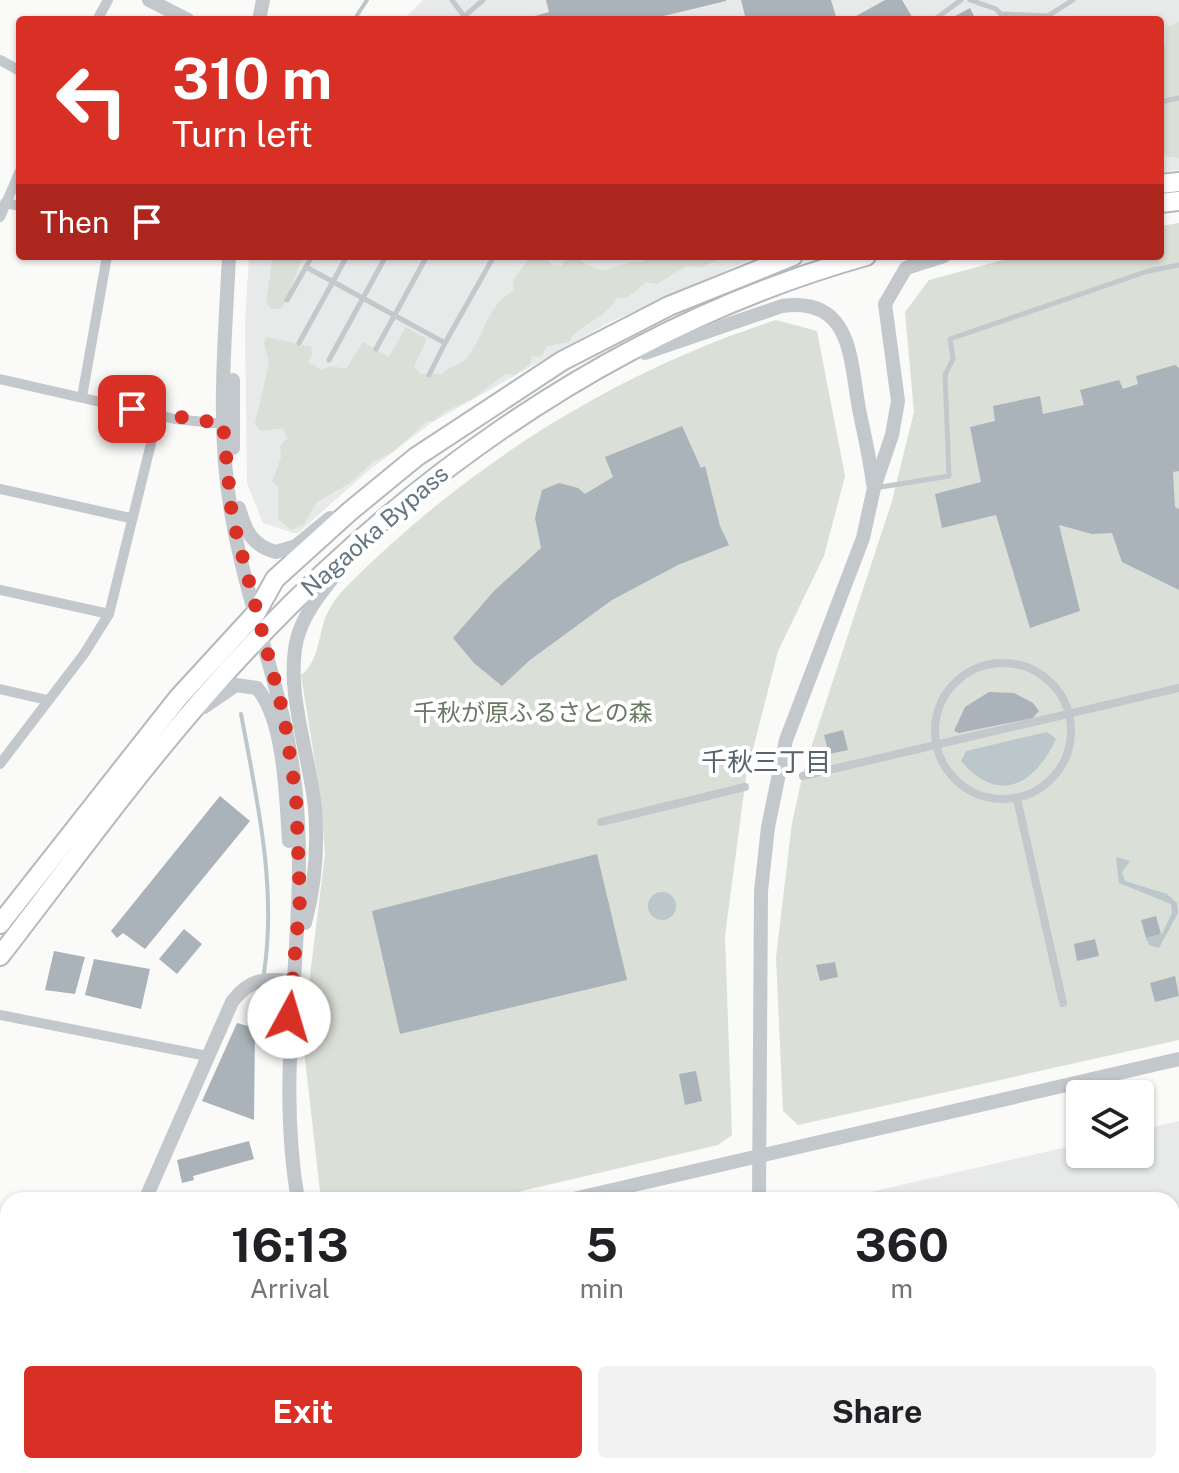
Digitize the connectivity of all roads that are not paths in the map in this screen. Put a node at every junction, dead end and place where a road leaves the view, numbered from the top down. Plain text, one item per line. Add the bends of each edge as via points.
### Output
1 (149, 0) edge
2 (483, 0) edge
3 (961, 0) edge
4 (970, 0) edge
5 (1073, 0) edge
6 (180, 16) edge
7 (464, 16) edge
8 (939, 16) edge
9 (1003, 16) edge
10 (1048, 16) edge
11 (16, 180) edge
12 (5, 203) junction
13 (16, 205) edge
14 (0, 217) edge
15 (106, 260) edge
16 (229, 260) edge
17 (235, 260) edge
18 (310, 260) edge
19 (345, 260) edge
20 (384, 260) edge
21 (425, 260) edge
22 (492, 260) edge
23 (783, 260) edge
24 (854, 260) edge
25 (931, 260) edge
26 (1179, 265) edge
27 (306, 267) junction
28 (333, 281) junction
29 (364, 298) junction
30 (287, 300) dead end
31 (394, 315) junction
32 (299, 343) dead end
33 (445, 343) junction
34 (376, 349) dead end
35 (329, 360) dead end
36 (429, 375) dead end
37 (0, 379) edge
38 (82, 397) junction
39 (545, 398) junction
40 (158, 415) junction
41 (223, 424) junction
42 (416, 457) junction
43 (874, 488) junction
44 (0, 489) edge
45 (130, 518) junction
46 (375, 528) junction
47 (0, 590) edge
48 (256, 613) junction
49 (109, 614) junction
50 (262, 634) junction
51 (1179, 688) edge
52 (0, 689) edge
53 (47, 700) junction
54 (1071, 714) junction
55 (935, 746) junction
56 (161, 748) junction
57 (0, 764) edge
58 (803, 776) dead end
59 (745, 787) dead end
60 (1017, 799) junction
61 (601, 822) dead end
62 (300, 900) junction
63 (0, 924) edge
64 (298, 950) junction
65 (0, 956) edge
66 (292, 981) junction
67 (1063, 1003) dead end
68 (0, 1015) edge
69 (207, 1056) junction
70 (1179, 1059) edge
71 (760, 1156) junction
72 (148, 1192) edge
73 (297, 1192) edge
74 (604, 1192) edge
75 (759, 1192) edge

1 - 6 street
2 - 7 lane
3 - 8 lane
4 - 9 lane
5 - 10 lane
11 - 12 street
12 - 13 street
12 - 14 street
15 - 38 street
16 - 41 street
17 - 42 street via 232,472 243,523 254,542 276,552 296,546 385,472
18 - 27 lane
19 - 28 lane
20 - 29 lane
21 - 31 lane
22 - 33 lane
23 - 42 highway, Nagaoka Bypass via 612,334
24 - 39 highway, Nagaoka Bypass via 692,320
25 - 43 street via 906,268 885,304 898,401
26 - 43 lane via 950,339 953,359 945,375 949,476
27 - 28 lane
27 - 30 lane
28 - 29 lane
28 - 32 lane
29 - 31 lane
29 - 35 lane
31 - 33 lane
31 - 34 lane
33 - 36 lane
37 - 38 street
38 - 40 street
39 - 43 street via 669,342 770,309 803,305 835,321 850,346
39 - 46 highway, Nagaoka Bypass via 449,466
40 - 41 street
40 - 45 street
41 - 48 street via 232,516
42 - 48 highway, Nagaoka Bypass via 275,579
43 - 71 street via 856,556 786,740 768,827 761,891
44 - 45 street
45 - 49 street
46 - 50 highway, Nagaoka Bypass
46 - 64 street via 310,607 295,650 315,808 313,892
47 - 49 street
48 - 50 street
48 - 63 highway, Nagaoka Bypass via 178,698
49 - 53 street
50 - 56 highway, Nagaoka Bypass
50 - 62 street via 291,753
51 - 54 street
52 - 53 street
53 - 57 street
54 - 55 street
54 - 55 street via 1041,674 1016,665 990,665 958,680 946,693 934,726
54 - 60 street via 1073,731 1058,774 1048,785
55 - 58 street
55 - 60 street via 944,766 966,789 1001,800
56 - 62 street via 224,691 247,684 257,688 275,725 290,859
56 - 65 highway, Nagaoka Bypass
59 - 61 street
60 - 67 street
62 - 64 street
64 - 66 street
66 - 69 street via 250,982 232,1002
66 - 73 street via 287,1084
68 - 69 street
69 - 72 street
70 - 71 street
71 - 74 street
71 - 75 street

